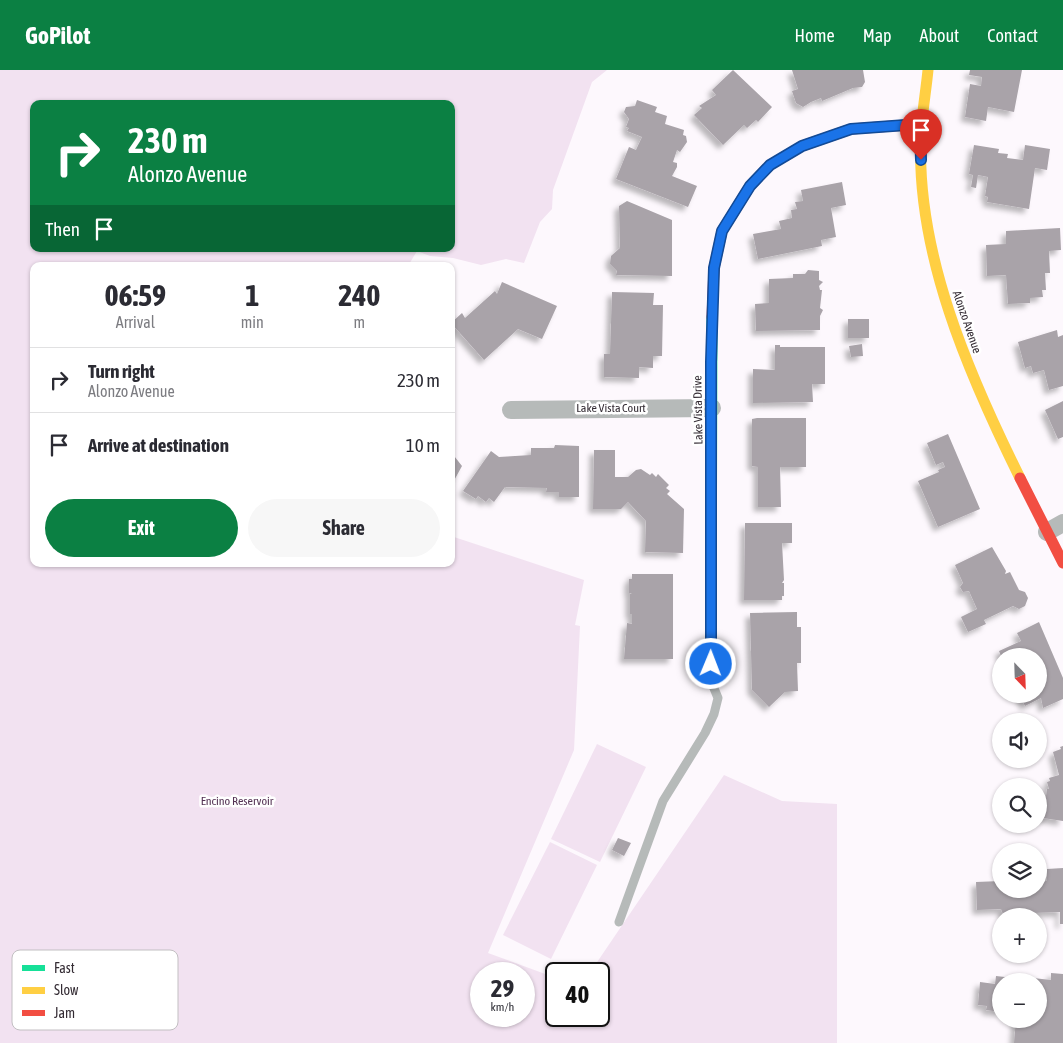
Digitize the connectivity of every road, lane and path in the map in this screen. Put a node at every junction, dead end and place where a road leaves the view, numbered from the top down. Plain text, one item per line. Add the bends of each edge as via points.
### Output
1 (928, 70) edge
2 (920, 124) junction
3 (712, 408) junction
4 (511, 410) dead end
5 (1063, 524) edge
6 (1047, 532) junction
7 (1063, 563) edge
8 (711, 680) joint
9 (619, 922) dead end

1 - 2 street, Alonzo Avenue
2 - 3 street, Lake Vista Drive via 851,129 824,136 770,165 750,186 722,231 714,268
2 - 6 street, Alonzo Avenue via 928,222 944,301 974,383
3 - 4 street, Lake Vista Court
3 - 8 street, Lake Vista Drive
5 - 6 street
6 - 7 street, Alonzo Avenue
8 - 9 lane via 718,698 714,714 663,801

